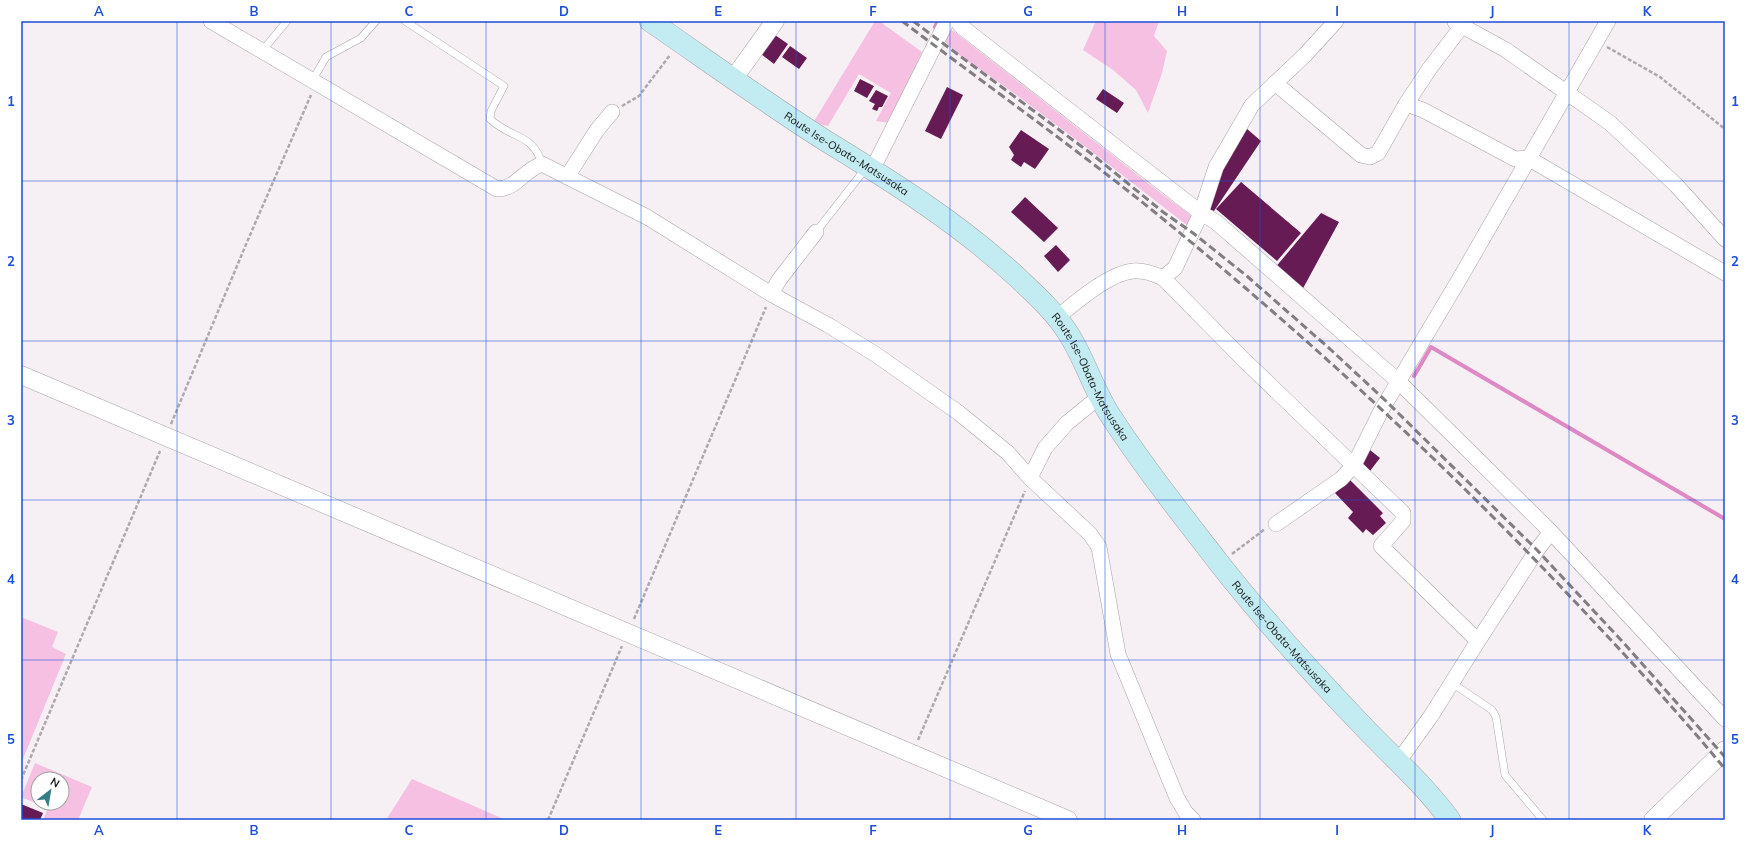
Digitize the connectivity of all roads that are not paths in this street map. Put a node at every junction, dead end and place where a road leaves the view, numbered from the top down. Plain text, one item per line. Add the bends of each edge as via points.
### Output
1 (211, 21) edge
2 (287, 21) edge
3 (376, 21) edge
4 (405, 21) edge
5 (650, 21) edge
6 (775, 21) edge
7 (947, 21) edge
8 (958, 21) edge
9 (1336, 21) edge
10 (1608, 21) edge
11 (1458, 24) edge
12 (262, 51) junction
13 (734, 78) junction
14 (314, 82) junction
15 (1275, 83) junction
16 (1566, 93) junction
17 (1406, 104) junction
18 (612, 112) road end
19 (1528, 158) junction
20 (542, 164) junction
21 (870, 167) junction
22 (568, 177) junction
23 (1201, 213) junction
24 (816, 232) joint
25 (1725, 240) edge
26 (1725, 273) edge
27 (1163, 278) junction
28 (771, 294) junction
29 (1057, 318) junction
30 (21, 376) edge
31 (1398, 381) junction
32 (1099, 397) junction
33 (1354, 465) junction
34 (1030, 478) junction
35 (1276, 524) road end
36 (1551, 532) junction
37 (1478, 641) junction
38 (1452, 683) junction
39 (1725, 719) edge
40 (1725, 750) edge
41 (1398, 762) junction
42 (1068, 820) edge
43 (1193, 820) edge
44 (1450, 820) edge
45 (1543, 820) edge
46 (1653, 820) edge

1 - 12 street
2 - 12 lane
3 - 14 lane via 361,38 326,57
4 - 20 lane via 504,86 491,111 490,119 496,125 536,147
5 - 13 main road, Route Ise-Obata-Matsusaka
6 - 13 street
7 - 21 street
8 - 23 street via 962,27
9 - 15 street
10 - 16 street
11 - 16 street via 1506,50
11 - 17 street
12 - 14 street
13 - 21 main road, Route Ise-Obata-Matsusaka via 814,133
14 - 20 street via 497,189 506,189
15 - 17 street via 1361,155 1370,157 1378,153
15 - 23 street via 1252,105 1216,166
16 - 19 street
16 - 25 street via 1610,123 1676,185
17 - 19 street via 1515,159
18 - 22 street via 597,130
19 - 26 street
19 - 31 street
20 - 22 street
21 - 24 lane
21 - 29 main road, Route Ise-Obata-Matsusaka via 970,238 1016,276
22 - 28 street via 647,218
23 - 27 street via 1176,268
23 - 31 street via 1216,222
24 - 28 street
27 - 29 street via 1151,273 1133,271 1121,274 1080,298
27 - 33 street
28 - 34 street via 875,354 953,409 1008,453
29 - 32 main road, Route Ise-Obata-Matsusaka via 1078,350
30 - 42 street
31 - 33 street
31 - 36 street
32 - 34 street via 1062,428 1045,448
32 - 41 main road, Route Ise-Obata-Matsusaka via 1130,444 1220,563 1292,650
33 - 35 street via 1341,479
33 - 37 street via 1403,513 1403,521 1381,546
34 - 43 street via 1090,534 1099,547 1118,654 1177,798
36 - 37 street
36 - 39 street
37 - 38 street
38 - 41 street
38 - 45 lane via 1492,710 1496,717 1506,775
40 - 46 street
41 - 44 main road, Route Ise-Obata-Matsusaka

